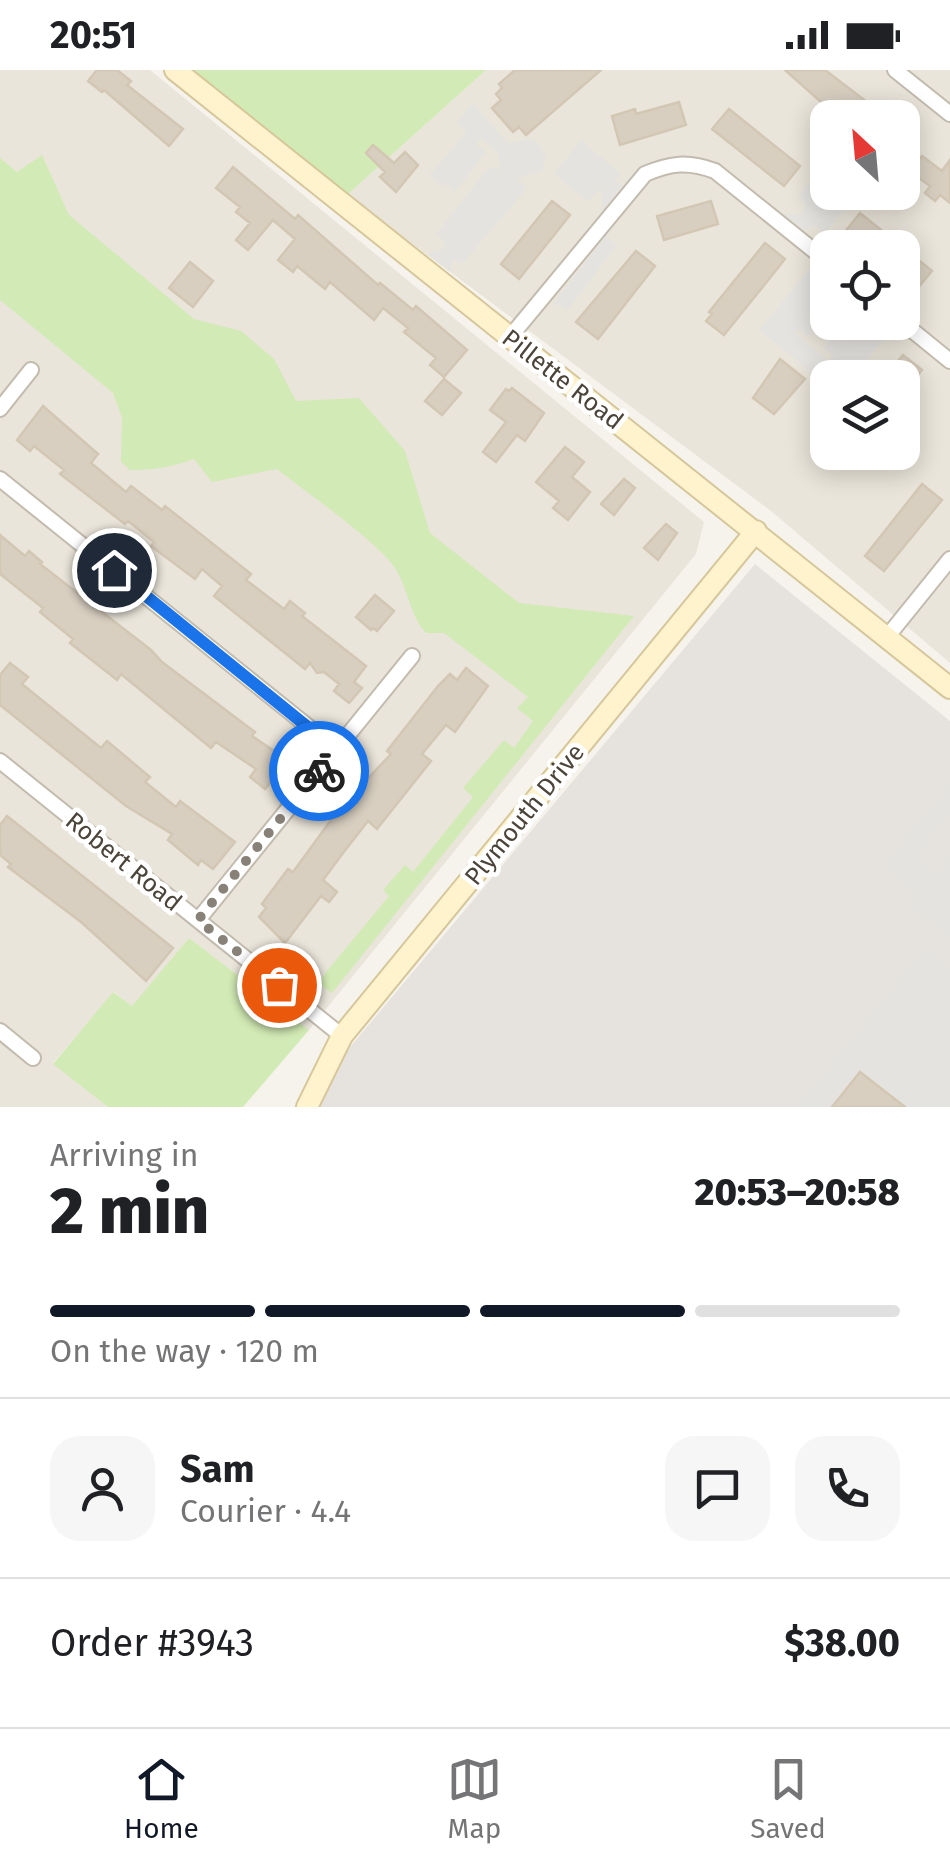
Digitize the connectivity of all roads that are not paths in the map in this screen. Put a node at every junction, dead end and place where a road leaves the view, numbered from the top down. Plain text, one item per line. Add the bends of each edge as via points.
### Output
1 (175, 70) edge
2 (895, 70) edge
3 (950, 114) edge
4 (810, 248) edge
5 (510, 337) junction
6 (920, 337) edge
7 (950, 362) edge
8 (31, 370) dead end
9 (0, 409) edge
10 (0, 478) edge
11 (756, 531) junction
12 (950, 559) edge
13 (888, 637) junction
14 (412, 656) dead end
15 (950, 688) edge
16 (336, 750) junction
17 (0, 761) edge
18 (198, 920) junction
19 (0, 1031) edge
20 (342, 1036) junction
21 (34, 1058) dead end
22 (307, 1107) edge

1 - 5 street, Pillette Road
2 - 3 street
4 - 5 street via 714,171 667,164 645,174
5 - 11 street, Pillette Road
6 - 7 street
8 - 9 street
10 - 16 street
11 - 13 street, Pillette Road
11 - 20 street, Plymouth Drive
12 - 13 street
13 - 15 street, Pillette Road
14 - 16 street
16 - 18 street
17 - 18 street, Robert Road
18 - 20 street, Robert Road
19 - 21 street
20 - 22 street, Plymouth Drive

